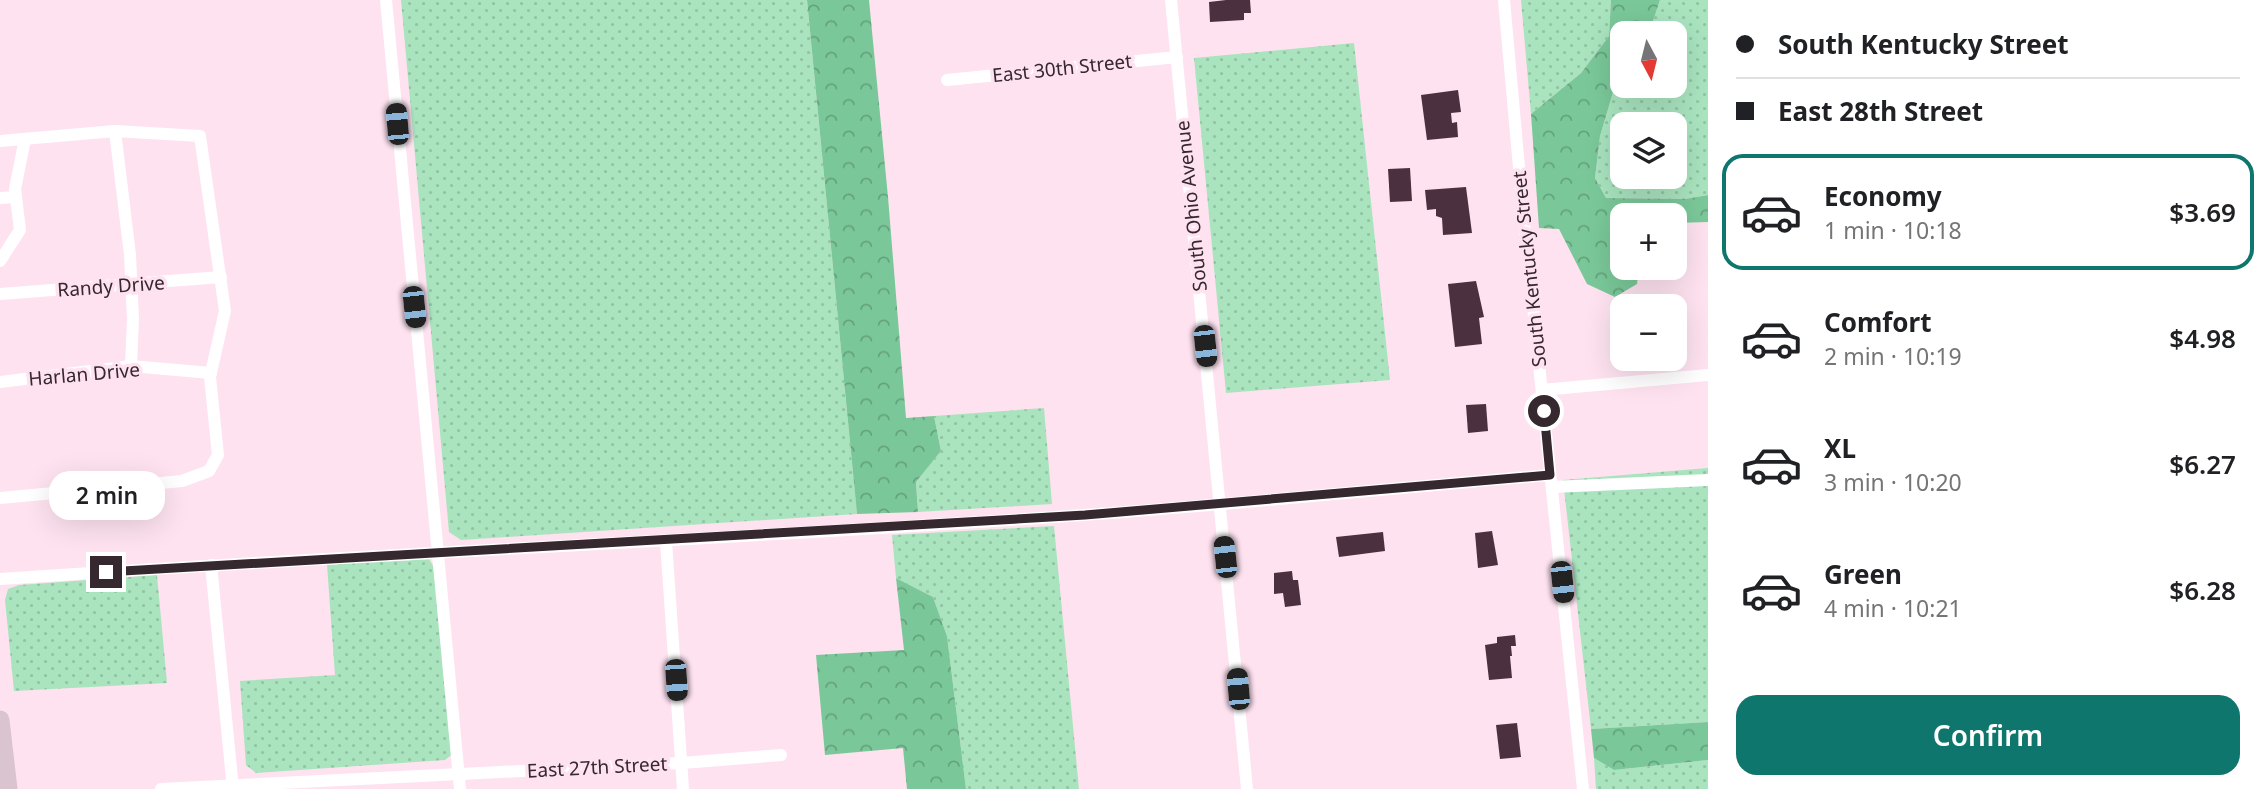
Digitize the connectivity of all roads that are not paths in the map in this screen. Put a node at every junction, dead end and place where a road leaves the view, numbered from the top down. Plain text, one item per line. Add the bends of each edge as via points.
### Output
1 (386, 0) edge
2 (1171, 0) edge
3 (1504, 0) edge
4 (1177, 57) junction
5 (947, 80) dead end
6 (115, 131) junction
7 (25, 139) junction
8 (0, 141) edge
9 (16, 197) junction
10 (0, 198) edge
11 (0, 261) edge
12 (221, 277) junction
13 (132, 285) junction
14 (0, 295) edge
15 (131, 366) junction
16 (211, 373) junction
17 (1708, 375) edge
18 (0, 382) edge
19 (1542, 390) junction
20 (1708, 480) edge
21 (1551, 481) junction
22 (0, 498) edge
23 (1220, 503) junction
24 (666, 541) junction
25 (439, 553) junction
26 (211, 565) junction
27 (0, 579) edge
28 (0, 720) edge
29 (781, 755) dead end
30 (682, 763) junction
31 (459, 775) junction
32 (233, 787) edge
33 (8, 789) edge
34 (162, 789) edge
35 (460, 789) edge
36 (683, 789) edge
37 (1247, 789) edge
38 (1583, 789) edge

1 - 25 street
2 - 4 street, South Ohio Avenue
3 - 19 street, South Kentucky Street
4 - 5 street, East 30th Street
4 - 23 street, South Ohio Avenue
6 - 7 street
6 - 12 street via 200,136
6 - 13 street
7 - 8 street
7 - 9 street
9 - 10 street
9 - 11 street via 20,230
12 - 13 street, Randy Drive
12 - 16 street via 225,311
13 - 14 street, Randy Drive
13 - 15 street
15 - 16 street, Harlan Drive
15 - 18 street, Harlan Drive
16 - 22 street via 218,455 208,471 183,481
17 - 19 street
19 - 21 street, South Kentucky Street
20 - 21 street
21 - 23 street
21 - 38 street, South Kentucky Street
23 - 24 street
23 - 37 street, South Ohio Avenue
24 - 25 street
24 - 30 street
25 - 26 street
25 - 31 street
26 - 27 street
26 - 32 street
28 - 33 main road
29 - 30 street, East 27th Street
30 - 31 street, East 27th Street
30 - 36 street
31 - 32 street, East 27th Street
31 - 35 street
32 - 34 street, East 27th Street

